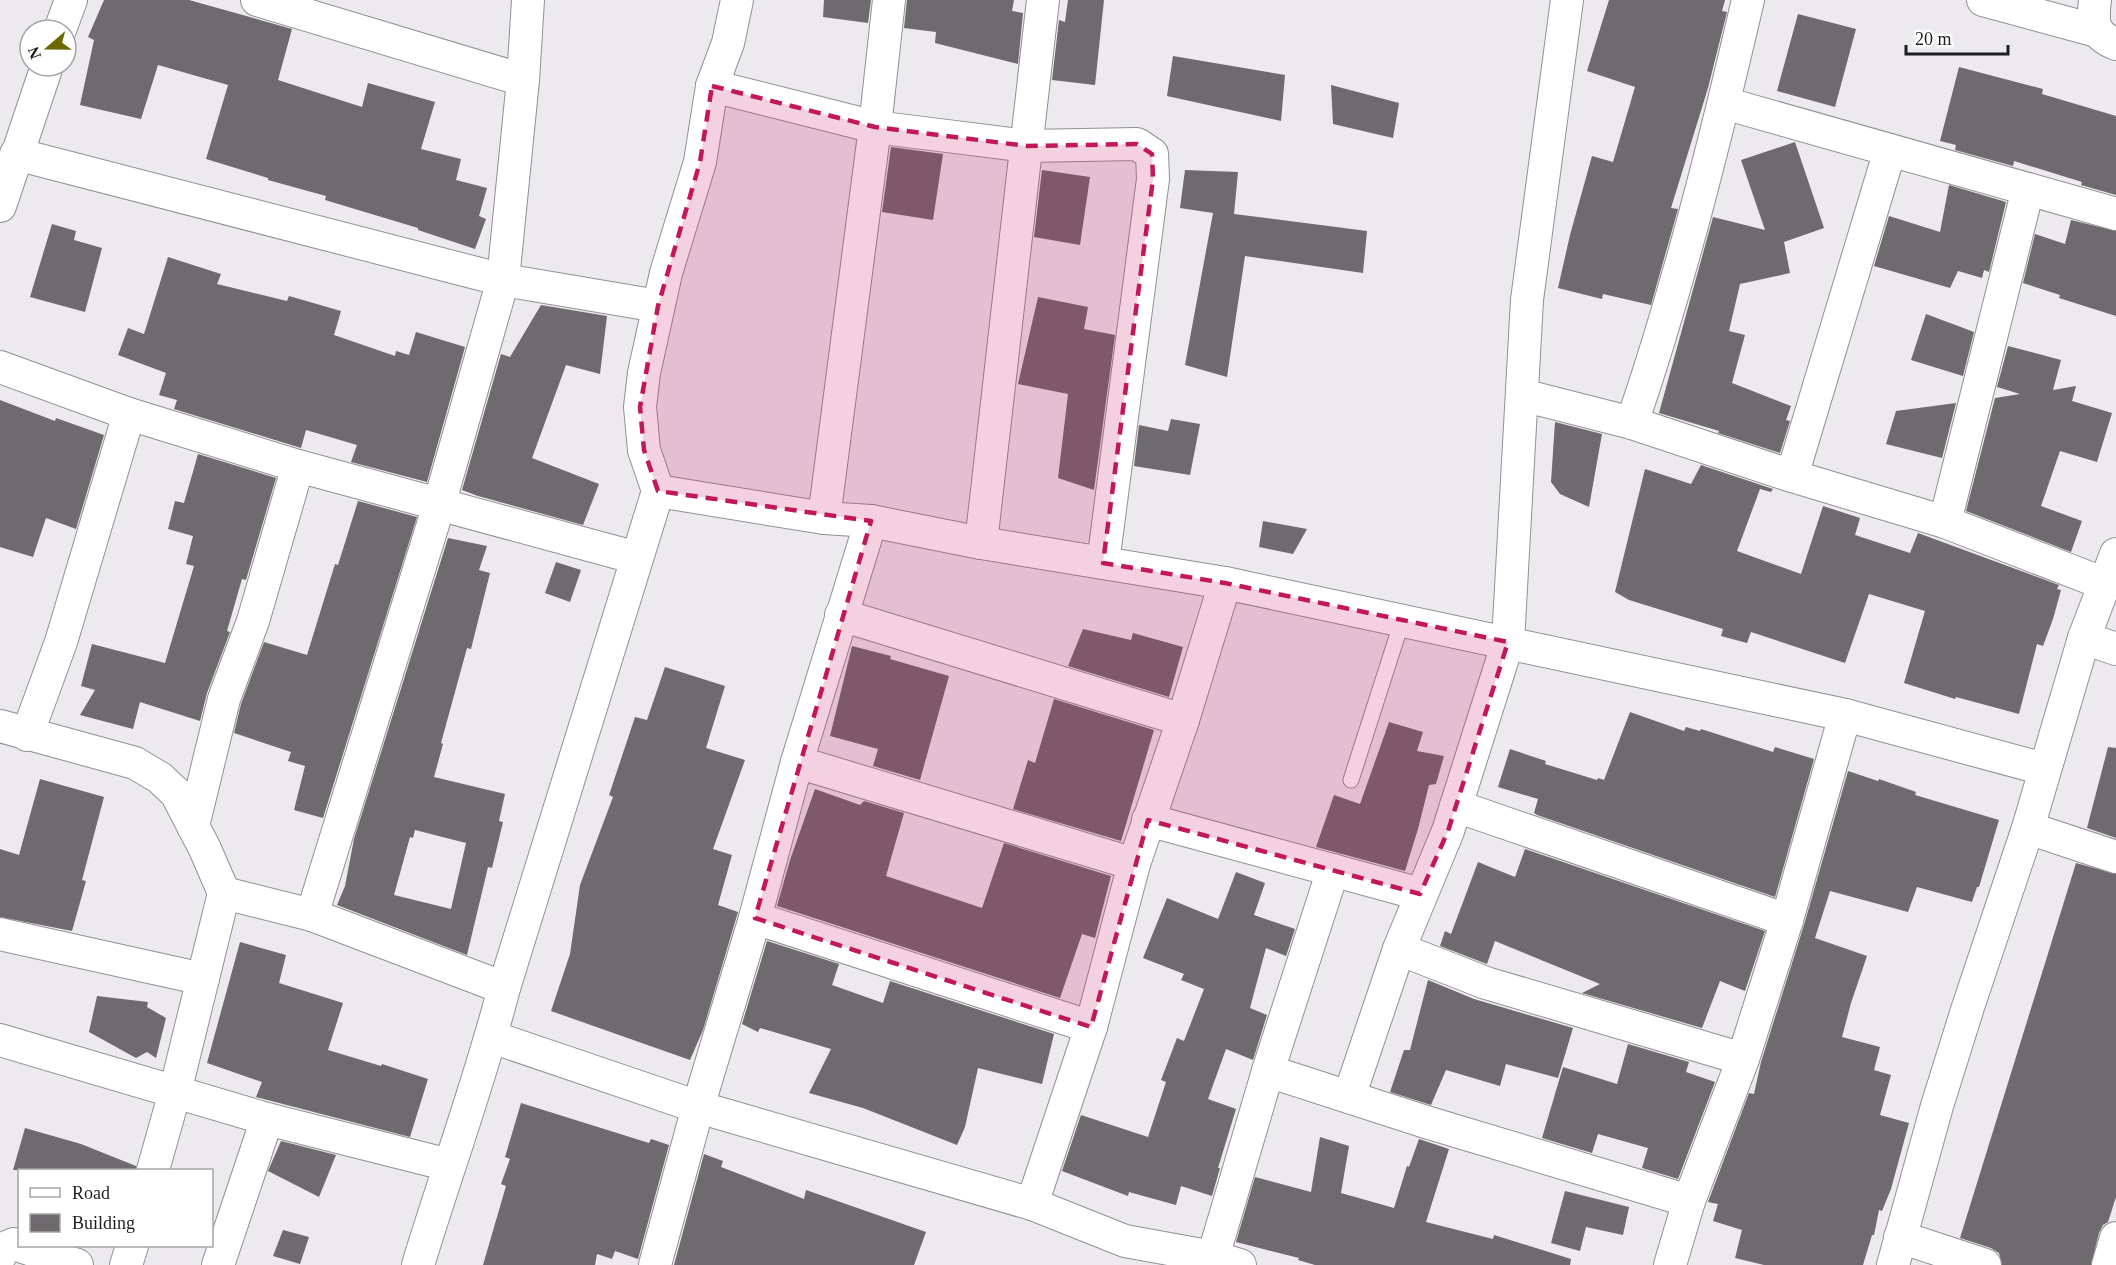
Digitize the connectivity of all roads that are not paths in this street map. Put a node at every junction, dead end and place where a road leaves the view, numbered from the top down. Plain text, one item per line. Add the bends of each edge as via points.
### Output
1 (71, 0) edge
2 (528, 0) edge
3 (737, 0) edge
4 (889, 0) edge
5 (1043, 0) edge
6 (1567, 0) edge
7 (1748, 0) edge
8 (1983, 0) edge
9 (2095, 0) edge
10 (272, 2) edge
11 (64, 18) edge
12 (2106, 38) edge
13 (43, 78) edge
14 (523, 80) junction
15 (712, 86) junction
16 (1724, 103) junction
17 (875, 127) junction
18 (1027, 146) junction
19 (1890, 150) junction
20 (16, 154) junction
21 (2028, 189) junction
22 (0, 206) edge
23 (2116, 213) edge
24 (503, 280) junction
25 (658, 306) junction
26 (0, 367) edge
27 (1522, 395) junction
28 (129, 414) junction
29 (1632, 423) junction
30 (298, 466) junction
31 (1792, 476) junction
32 (658, 490) junction
33 (439, 505) junction
34 (824, 518) junction
35 (871, 521) junction
36 (1945, 522) junction
37 (981, 543) junction
38 (2116, 554) edge
39 (637, 558) junction
40 (1103, 563) junction
41 (1225, 583) junction
42 (2105, 584) junction
43 (842, 615) junction
44 (1402, 621) junction
45 (2084, 638) junction
46 (1508, 642) junction
47 (2116, 649) edge
48 (1845, 714) junction
49 (1183, 720) junction
50 (14, 730) edge
51 (797, 762) junction
52 (2044, 769) junction
53 (1351, 780) dead end
54 (1456, 806) junction
55 (1148, 819) junction
56 (193, 826) junction
57 (2028, 828) junction
58 (2116, 857) edge
59 (1134, 864) junction
60 (1333, 870) junction
61 (224, 893) junction
62 (1420, 894) junction
63 (312, 915) junction
64 (755, 918) junction
65 (1787, 920) junction
66 (0, 934) edge
67 (1399, 949) junction
68 (203, 979) junction
69 (504, 988) junction
70 (1091, 1027) junction
71 (492, 1037) junction
72 (0, 1040) edge
73 (1743, 1059) junction
74 (1268, 1071) junction
75 (175, 1092) junction
76 (1350, 1097) junction
77 (698, 1107) junction
78 (267, 1119) junction
79 (449, 1165) junction
80 (153, 1169) edge
81 (1689, 1201) junction
82 (1032, 1204) junction
83 (2116, 1238) edge
84 (18, 1245) edge
85 (23, 1247) edge
86 (131, 1247) edge
87 (1897, 1251) edge
88 (1121, 1253) edge
89 (0, 1256) edge
90 (1226, 1261) edge
91 (76, 1265) edge
92 (126, 1265) edge
93 (218, 1265) edge
94 (418, 1265) edge
95 (655, 1265) edge
96 (1671, 1265) edge
97 (1985, 1265) edge
98 (2108, 1265) edge

1 - 11 street
2 - 14 street
3 - 15 street via 728,43
4 - 17 street
5 - 18 street
6 - 27 street via 1527,300
7 - 16 street
8 - 12 street
9 - 12 street via 2092,17
10 - 14 street
13 - 20 street
14 - 24 street
15 - 17 street
15 - 25 street via 700,162
16 - 19 street
16 - 29 street via 1660,339
17 - 18 street
17 - 34 street
18 - 37 street
18 - 40 street via 1137,144 1152,154 1153,179
19 - 21 street
19 - 31 street
20 - 22 street
20 - 24 street
21 - 23 street
21 - 36 street
24 - 25 street
24 - 33 street
25 - 32 street via 640,407 644,450
26 - 28 street
27 - 29 street
27 - 46 street
28 - 30 street
28 - 50 street via 61,642
29 - 31 street
30 - 33 street
30 - 56 street via 253,621 224,699
31 - 36 street
32 - 34 street
32 - 39 street
33 - 39 street
33 - 63 street
34 - 35 street
35 - 37 street
35 - 43 street
36 - 42 street
37 - 40 street
38 - 42 street
39 - 69 street
40 - 41 street
41 - 44 street
41 - 49 street
42 - 45 street
43 - 49 street
43 - 51 street
44 - 46 street
44 - 53 lane
45 - 47 street
45 - 52 street
46 - 48 street
46 - 54 street
48 - 52 street
48 - 65 street
49 - 55 street
50 - 56 street via 135,763 176,793
51 - 59 street
51 - 64 street
52 - 57 street
54 - 62 street
54 - 65 street
55 - 59 street
55 - 60 street
56 - 61 street
57 - 58 street
57 - 87 street via 1964,1018
59 - 70 street
60 - 62 street
60 - 74 street
61 - 63 street
61 - 68 street
62 - 67 street
63 - 69 street
64 - 70 street
64 - 77 street
65 - 73 street
66 - 68 street
67 - 73 street via 1486,983
67 - 76 street
68 - 75 street
69 - 71 street
70 - 82 street
71 - 77 street
71 - 79 street
72 - 75 street
73 - 81 street
74 - 76 street
74 - 90 street
75 - 78 street
75 - 80 street
76 - 81 street
77 - 82 street
77 - 95 street
78 - 79 street
78 - 93 street
79 - 94 street
81 - 96 street
82 - 88 street
83 - 98 street
84 - 89 street via 2,1249
85 - 91 street
86 - 92 street
87 - 97 street
88 - 90 street

